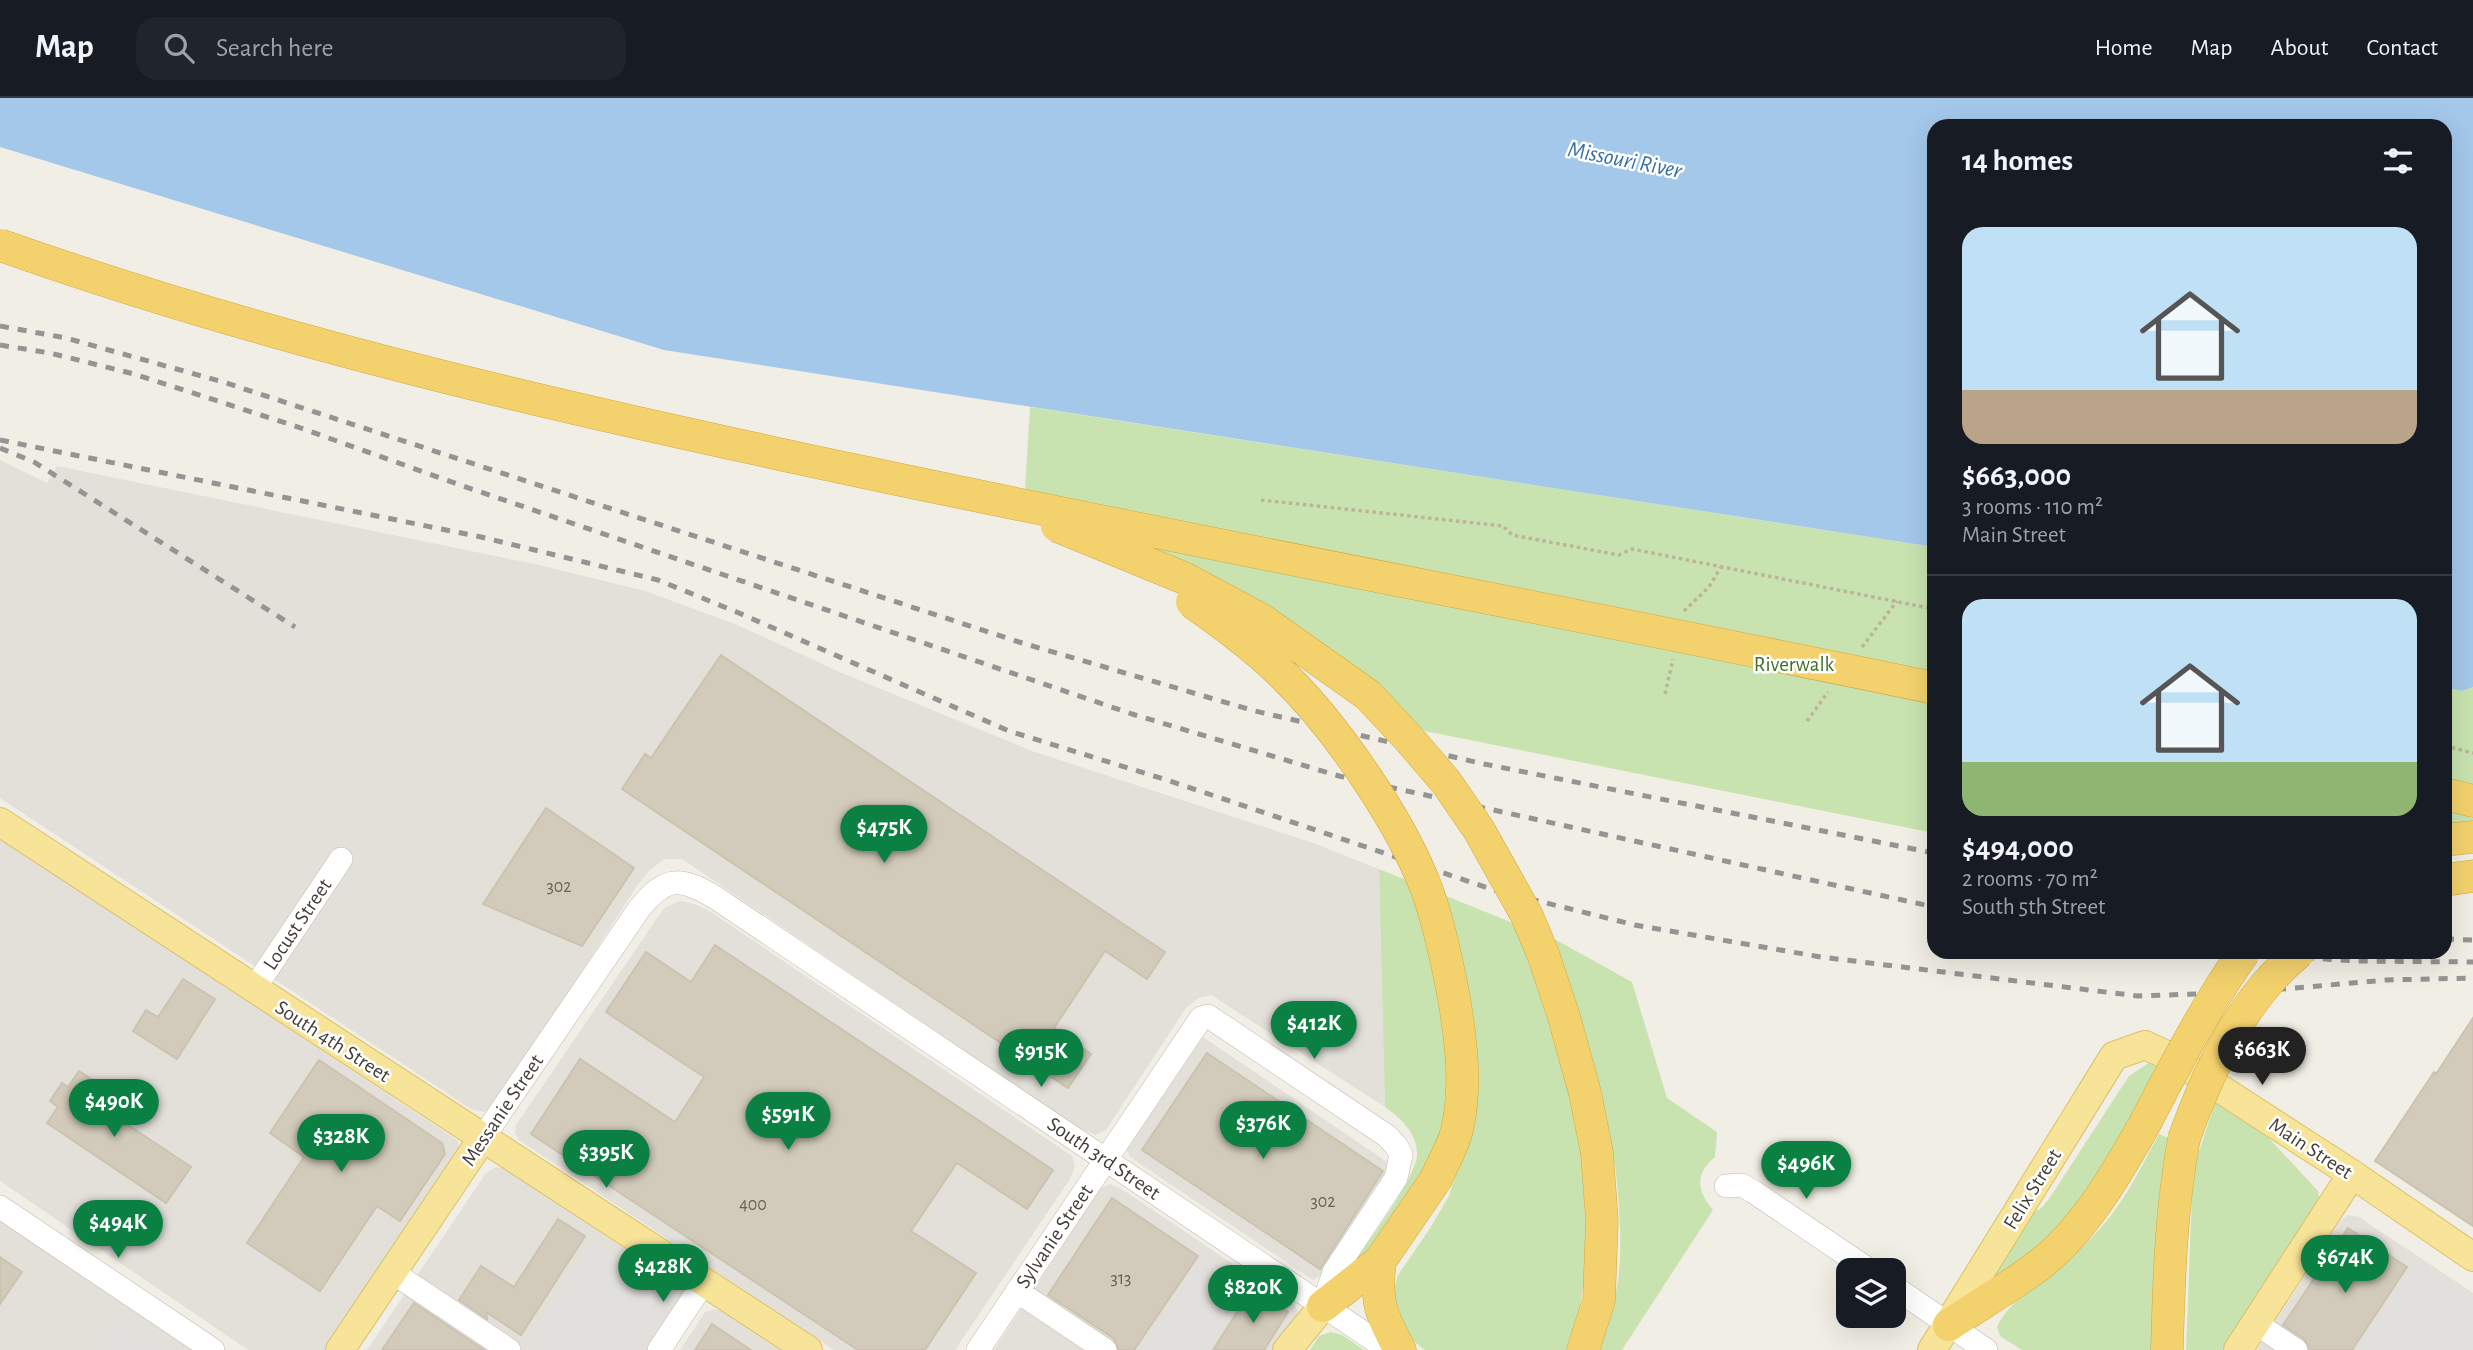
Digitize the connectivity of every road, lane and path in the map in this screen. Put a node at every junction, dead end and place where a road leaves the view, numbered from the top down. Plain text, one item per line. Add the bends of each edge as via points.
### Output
1 (0, 245) edge
2 (967, 494) junction
3 (1261, 500) dead end
4 (1008, 503) junction
5 (1437, 587) junction
6 (1927, 608) edge
7 (1927, 687) edge
8 (2452, 748) edge
9 (2473, 753) edge
10 (2452, 796) edge
11 (2473, 801) edge
12 (2452, 816) edge
13 (2473, 821) edge
14 (0, 822) edge
15 (2473, 837) edge
16 (2452, 840) edge
17 (341, 859) dead end
18 (2473, 876) edge
19 (2452, 879) edge
20 (675, 881) joint
21 (2239, 959) edge
22 (2292, 959) edge
23 (254, 989) junction
24 (2145, 1045) joint
25 (482, 1139) junction
26 (1106, 1159) junction
27 (2352, 1174) junction
28 (1726, 1186) dead end
29 (0, 1207) edge
30 (2473, 1257) edge
31 (1851, 1258) edge
32 (1380, 1261) junction
33 (393, 1272) junction
34 (704, 1282) junction
35 (1017, 1291) junction
36 (1906, 1300) edge
37 (1323, 1306) junction
38 (2255, 1323) junction
39 (1940, 1338) edge
40 (212, 1350) edge
41 (340, 1350) edge
42 (509, 1350) edge
43 (659, 1350) edge
44 (808, 1350) edge
45 (978, 1350) edge
46 (1105, 1350) edge
47 (1287, 1350) edge
48 (1389, 1350) edge
49 (1400, 1350) edge
50 (1584, 1350) edge
51 (1986, 1350) edge
52 (2168, 1350) edge
53 (2238, 1350) edge
54 (2296, 1350) edge

1 - 2 highway, bridge via 295,340 612,421
1 - 4 highway, bridge via 294,339 610,418
2 - 5 highway, bridge
2 - 32 highway, bridge via 1080,533 1223,623 1280,671 1317,713 1356,763 1406,845 1440,933 1460,1034 1461,1081 1457,1130 1436,1179
3 - 6 path via 1503,526 1513,535 1619,555 1632,549
4 - 5 highway, bridge
4 - 50 highway, bridge via 1184,578 1262,621 1368,695 1446,782 1479,830 1544,954 1585,1093 1597,1153 1602,1221 1599,1300
5 - 7 highway, bridge
8 - 9 path
10 - 11 highway
12 - 13 highway
14 - 23 main road, South 4th Street
15 - 16 highway
17 - 23 street, Locust Street
18 - 19 highway
20 - 25 street, Messanie Street via 658,888 639,909
20 - 26 street, South 3rd Street via 716,898
21 - 39 highway, bridge via 2114,1178 2072,1234 2043,1262
22 - 52 highway, bridge via 2258,995 2224,1048 2199,1096 2184,1139 2176,1180
23 - 25 main road, South 4th Street
24 - 27 main road, Main Street via 2171,1057
24 - 39 main road, Felix Street via 2115,1056
25 - 33 main road, Messanie Street
25 - 34 main road, South 4th Street
26 - 35 street, Sylvanie Street
26 - 37 street, South 3rd Street
26 - 37 street, Sylvanie Street via 1201,1018 1208,1016 1387,1136 1401,1155 1396,1178 1334,1272
27 - 30 main road, Main Street
27 - 38 main road
28 - 31 street via 1742,1185
29 - 40 street
32 - 37 highway
32 - 49 highway via 1381,1316
33 - 41 main road, Messanie Street
33 - 42 street
34 - 43 street
34 - 44 main road, South 4th Street
35 - 45 street, Sylvanie Street
35 - 46 street
36 - 39 street
37 - 47 main road
37 - 48 street, South 3rd Street
38 - 53 main road
38 - 54 street
39 - 51 street

